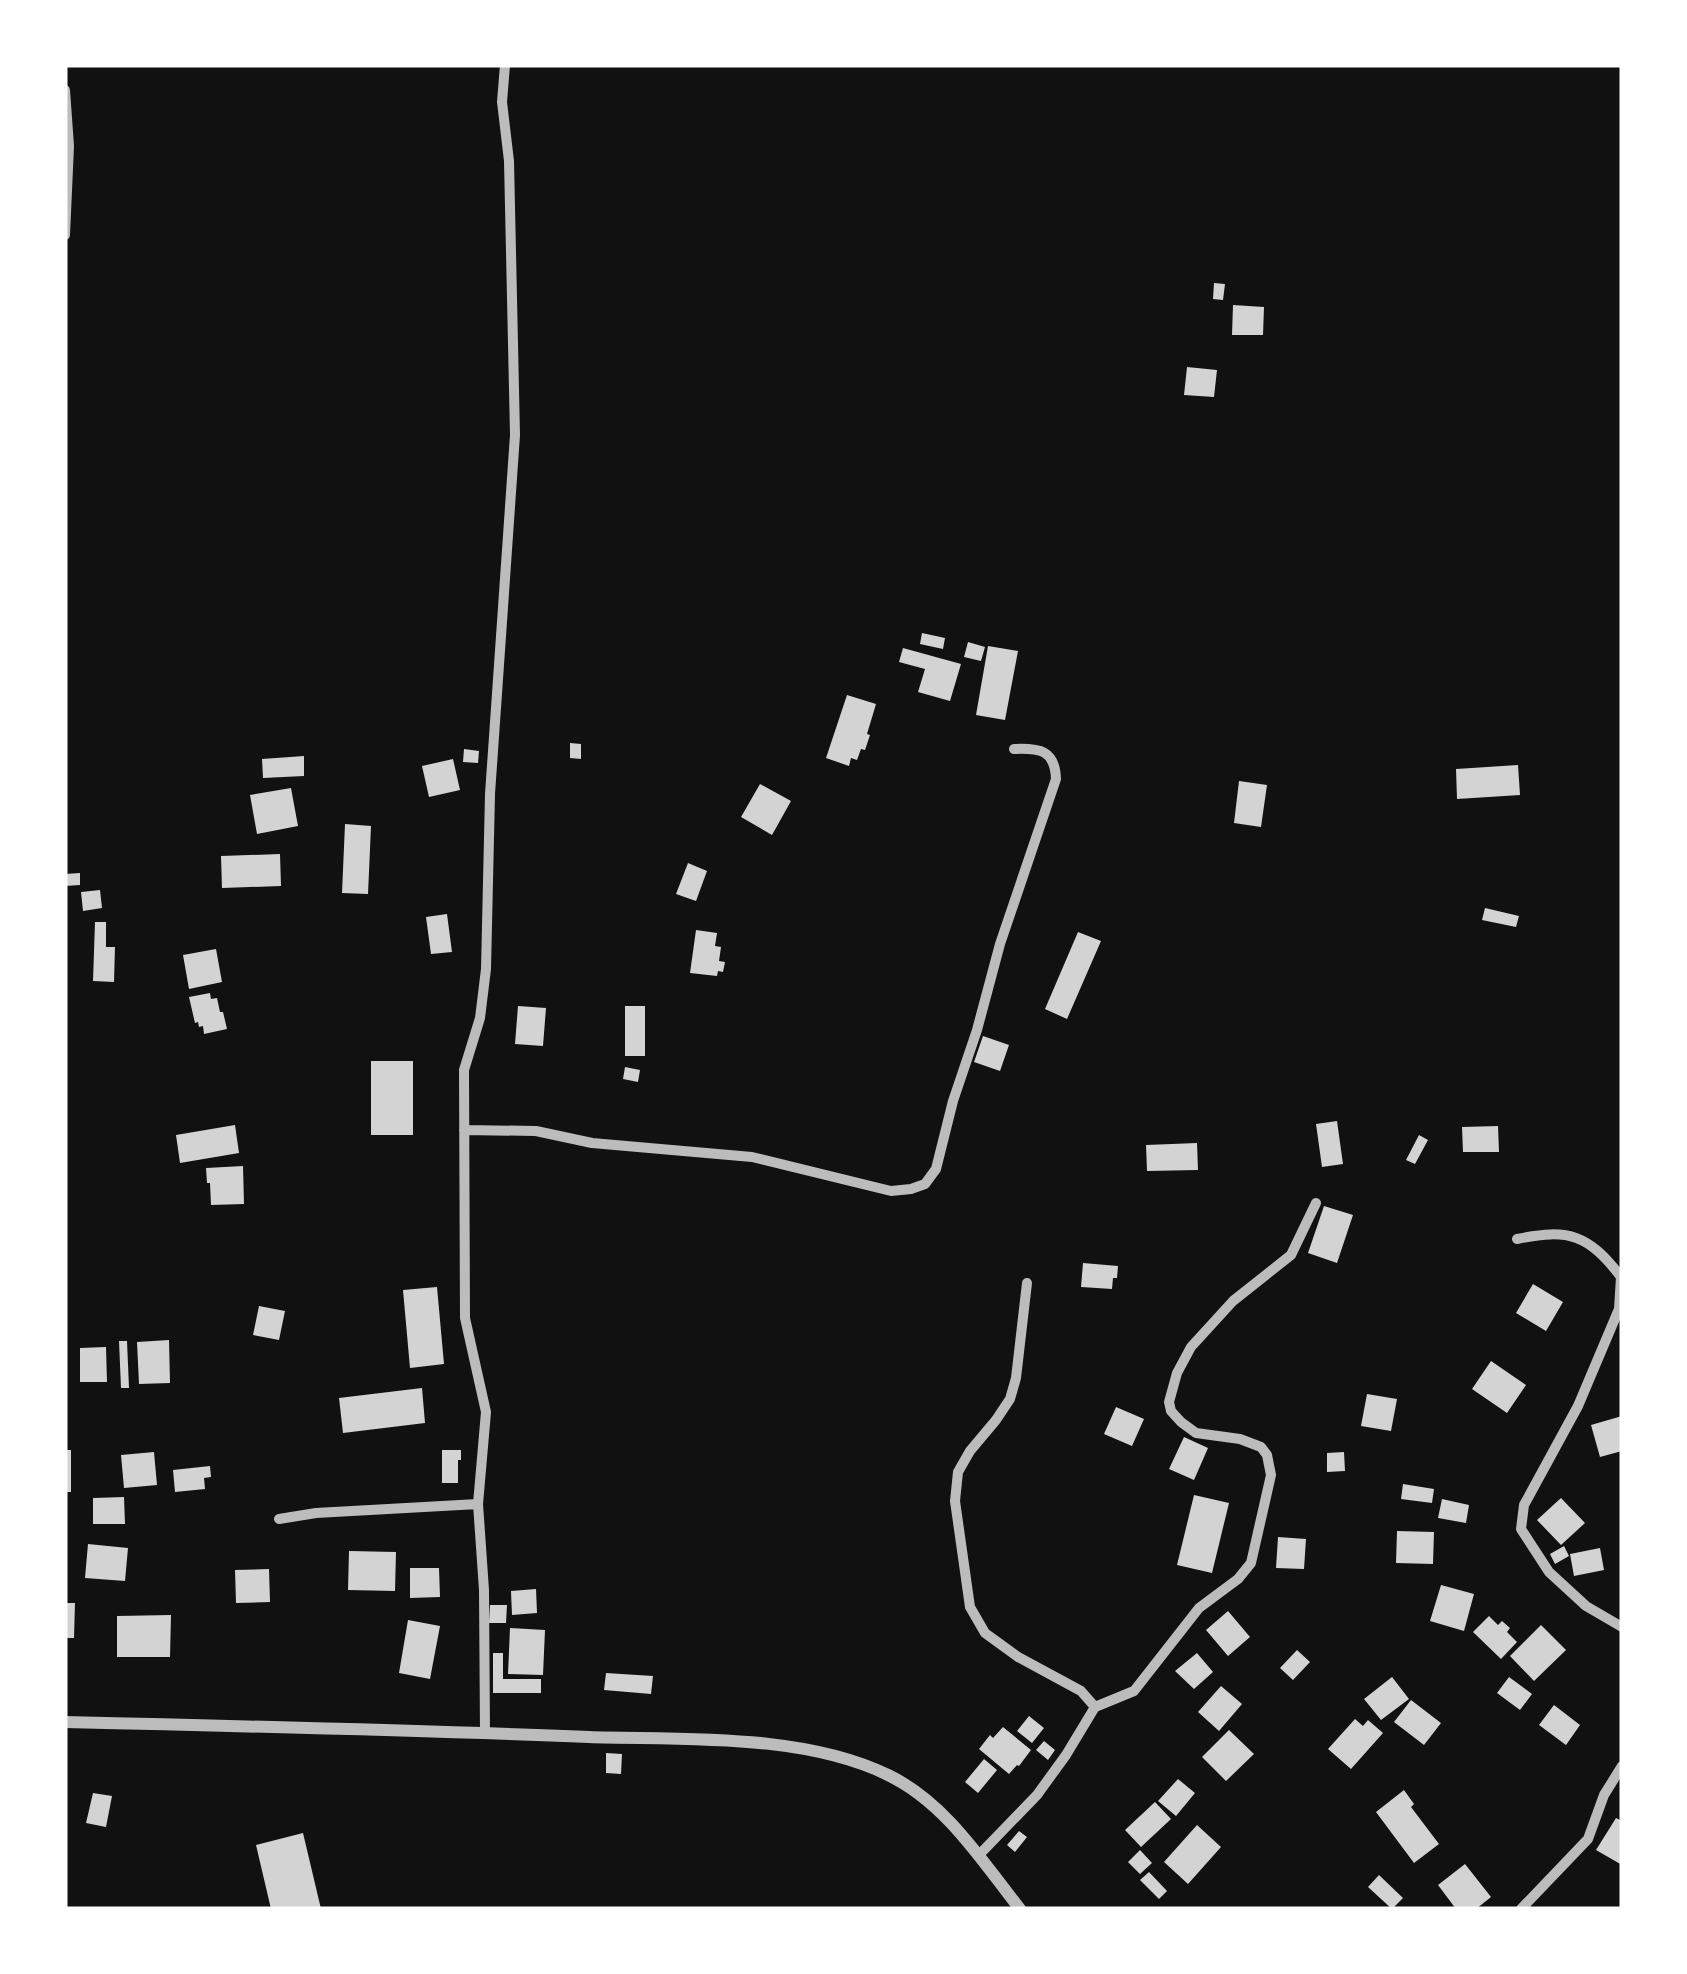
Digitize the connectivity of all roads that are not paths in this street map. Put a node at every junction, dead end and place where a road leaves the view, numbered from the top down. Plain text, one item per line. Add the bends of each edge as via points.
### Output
1 (505, 65) edge
2 (65, 90) edge
3 (65, 235) edge
4 (1014, 749) dead end
5 (464, 1130) junction
6 (1316, 1203) dead end
7 (1517, 1238) dead end
8 (1028, 1283) dead end
9 (478, 1504) junction
10 (279, 1519) dead end
11 (1622, 1627) edge
12 (1095, 1707) junction
13 (65, 1722) edge
14 (486, 1732) junction
15 (1622, 1766) edge
16 (978, 1856) junction
17 (1020, 1909) edge
18 (1521, 1909) edge

1 - 5 street via 515,435 490,794 486,969 464,1070
2 - 3 street
4 - 5 street via 1048,754 1056,778 936,1169 925,1184 891,1190 752,1157 536,1131
5 - 9 street via 465,1318 486,1412
6 - 12 street via 1291,1255 1191,1347 1168,1402 1196,1433 1240,1439 1267,1455 1270,1475 1252,1563 1199,1608 1134,1691
7 - 11 street via 1563,1234 1590,1243 1621,1277 1619,1309 1578,1406 1524,1504 1521,1529 1549,1572
8 - 12 street via 1010,1399 958,1472 955,1501 970,1607 985,1633 1081,1691
9 - 10 street
9 - 14 street
12 - 16 street via 1037,1795
13 - 14 street
14 - 16 street via 756,1743 834,1755 888,1775 929,1800
15 - 18 street via 1588,1839
16 - 17 street

